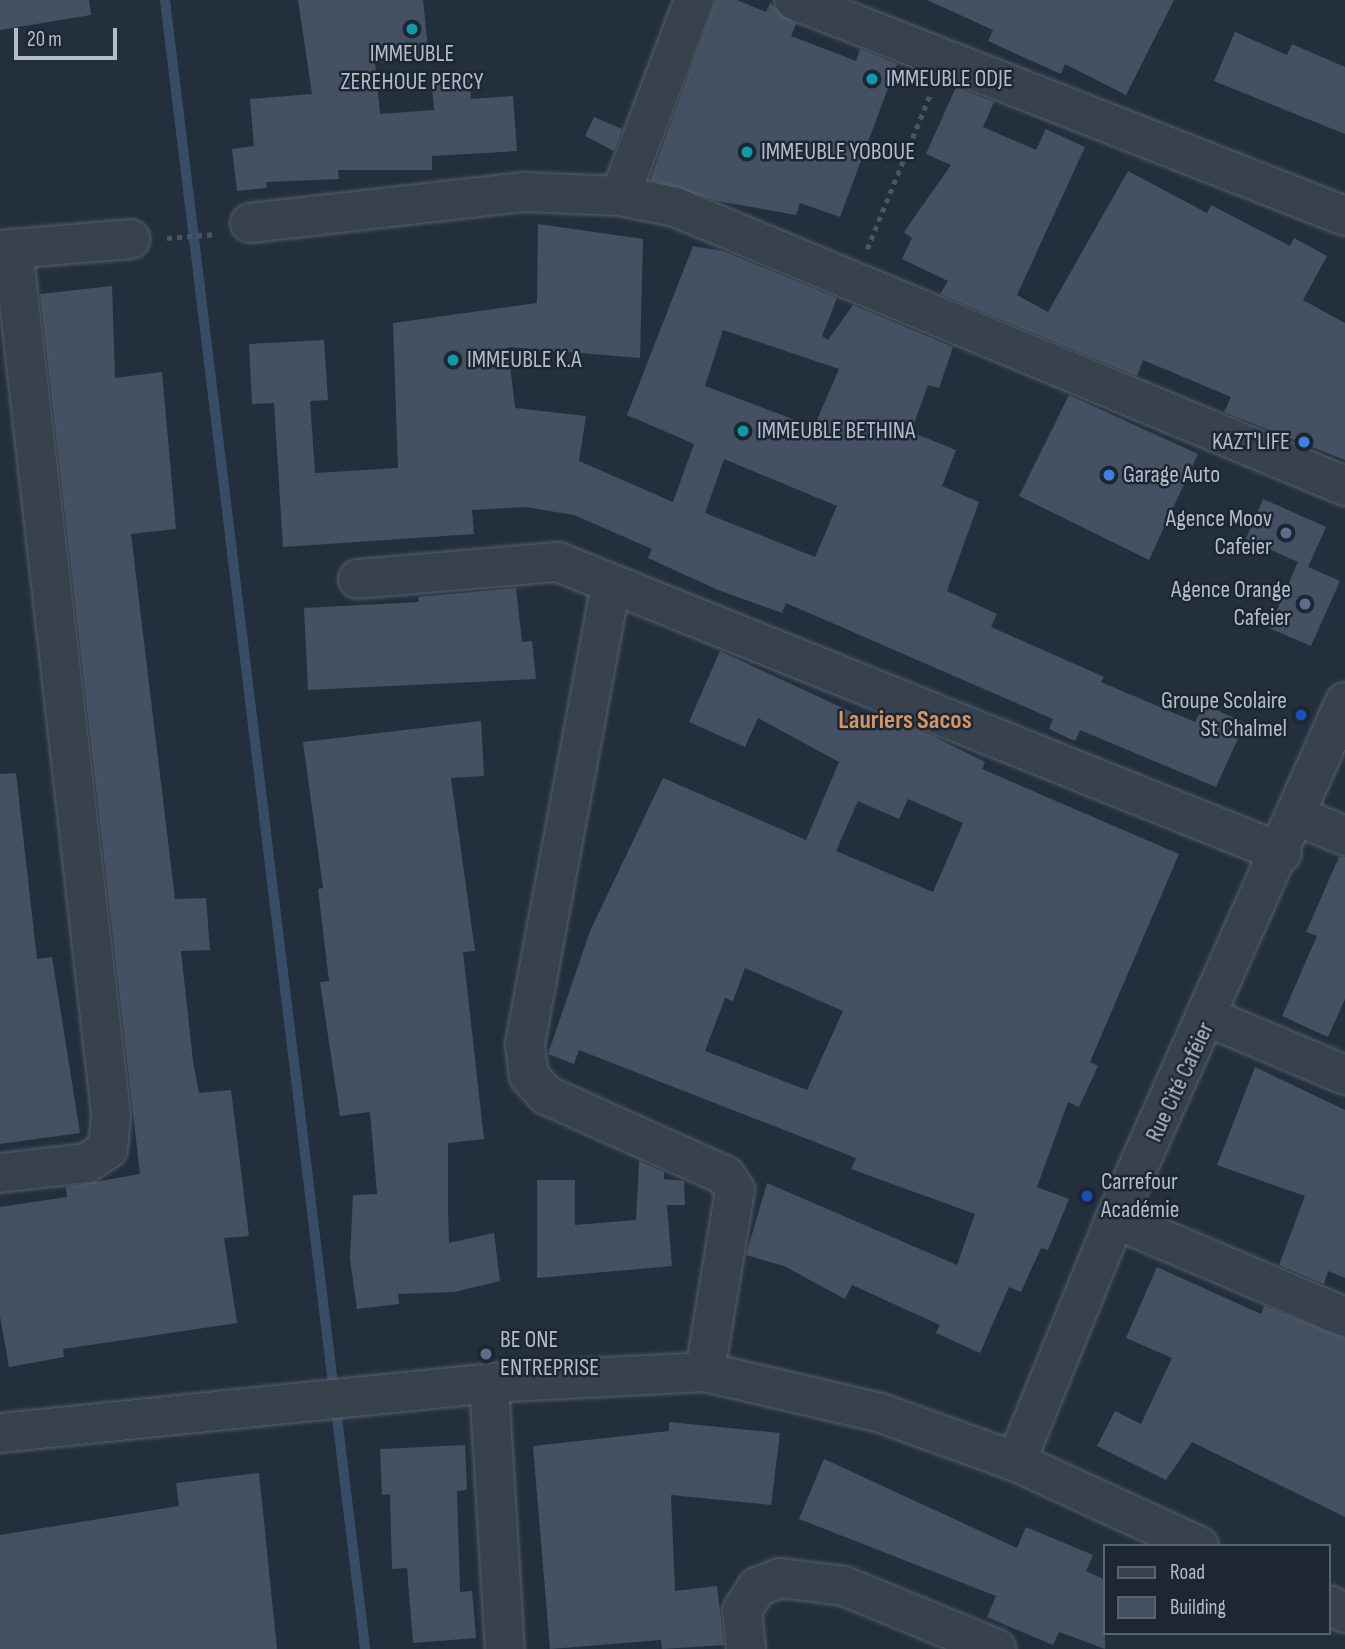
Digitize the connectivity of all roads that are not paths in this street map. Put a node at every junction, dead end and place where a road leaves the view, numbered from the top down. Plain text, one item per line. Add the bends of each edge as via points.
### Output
1 (694, 0) edge
2 (794, 0) edge
3 (620, 196) junction
4 (1345, 216) edge
5 (235, 228) road end
6 (148, 239) road end
7 (6, 249) edge
8 (1345, 486) edge
9 (358, 579) dead end
10 (611, 584) junction
11 (1345, 702) edge
12 (1297, 816) junction
13 (1345, 836) edge
14 (1282, 853) junction
15 (1210, 1018) junction
16 (1345, 1075) edge
17 (0, 1173) edge
18 (1115, 1219) junction
19 (1345, 1317) edge
20 (705, 1373) junction
21 (489, 1383) junction
22 (0, 1433) edge
23 (1016, 1462) junction
24 (1195, 1544) edge
25 (505, 1649) edge
26 (746, 1649) edge
27 (997, 1649) edge

1 - 3 street
2 - 4 street via 946,55
3 - 5 street via 524,192
3 - 8 street via 674,207
6 - 7 street
7 - 17 street via 111,1114 108,1149 87,1163
9 - 10 street via 539,561
10 - 14 street
10 - 20 street via 525,1045 529,1076 546,1095 726,1177 735,1189
11 - 12 street, Rue Cité Caféier
12 - 13 street
12 - 14 street, Rue Cité Caféier
14 - 15 street, Rue Cité Caféier
15 - 16 street
15 - 18 street, Rue Cité Caféier
18 - 19 street
18 - 23 street, Rue Cité Caféier
20 - 21 street
20 - 23 street via 881,1413
21 - 22 street
21 - 25 street
23 - 24 street
26 - 27 street via 742,1611 757,1587 780,1578 844,1586

